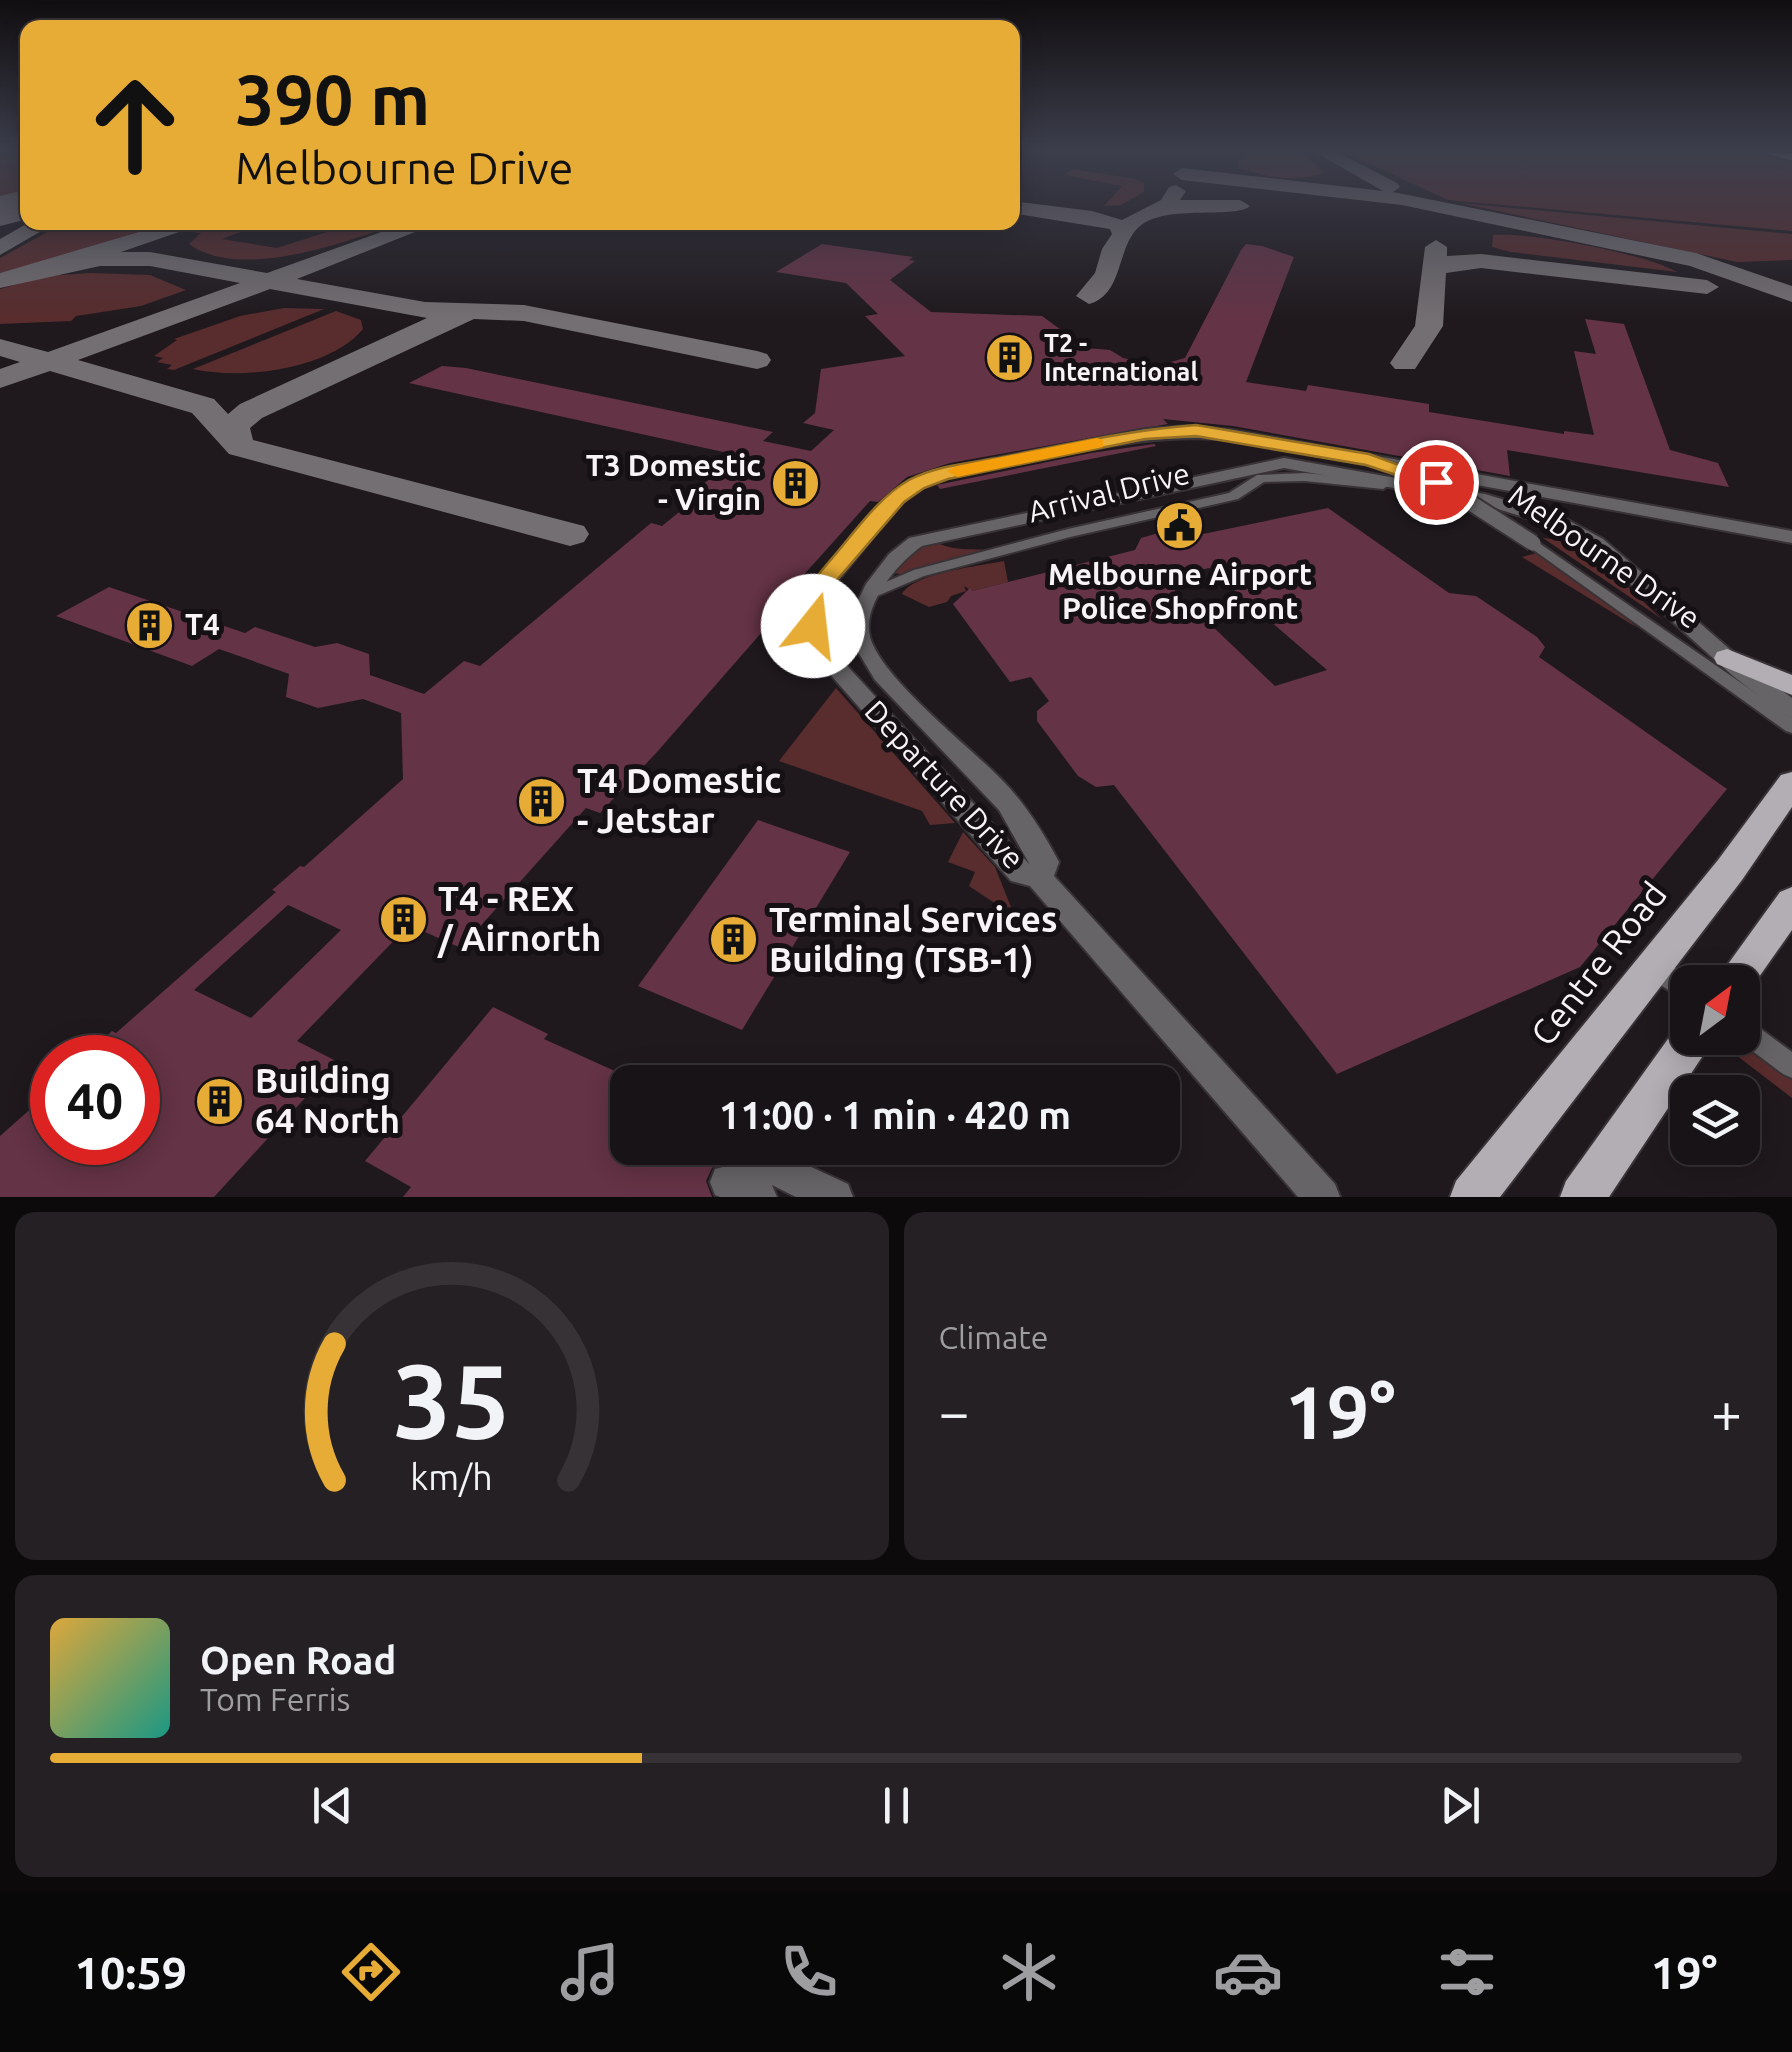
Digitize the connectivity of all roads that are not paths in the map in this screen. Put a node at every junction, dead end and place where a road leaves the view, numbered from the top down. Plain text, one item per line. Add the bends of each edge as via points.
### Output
1 (1369, 460) junction
2 (1422, 488) junction
3 (1580, 533) joint
4 (1792, 537) edge
5 (872, 594) junction
6 (1727, 658) junction
7 (1792, 686) edge
8 (1792, 710) edge
9 (1792, 727) edge
10 (1792, 783) edge
11 (1039, 878) junction
12 (1792, 902) edge
13 (1679, 965) edge
14 (1746, 965) edge
15 (1670, 979) edge
16 (1760, 1042) edge
17 (1680, 1055) edge
18 (1792, 1066) edge
19 (743, 1177) edge
20 (835, 1197) edge
21 (1322, 1197) edge
22 (1472, 1197) edge
23 (1582, 1197) edge

1 - 4 street, Departure Drive, bridge
1 - 9 street, Melbourne Drive, bridge via 1457,492
1 - 11 street, Departure Drive via 1232,435 1165,432 943,474 904,492 822,584 813,626 830,660 1021,873
2 - 3 street, Arrival Drive via 1506,504
2 - 5 street, Arrival Drive via 1261,478 1235,496 910,576
2 - 5 street, Arrival Drive via 1276,464 922,540 904,549
3 - 6 street, Melbourne Drive
5 - 11 street, Arrival Drive via 859,618 863,647 1008,803 1045,862
6 - 7 main road
6 - 8 street, Melbourne Drive
10 - 13 main road, Centre Road
11 - 21 street, Departure Drive
12 - 14 main road
15 - 22 main road, Centre Road
16 - 18 street
17 - 23 main road
19 - 20 street

